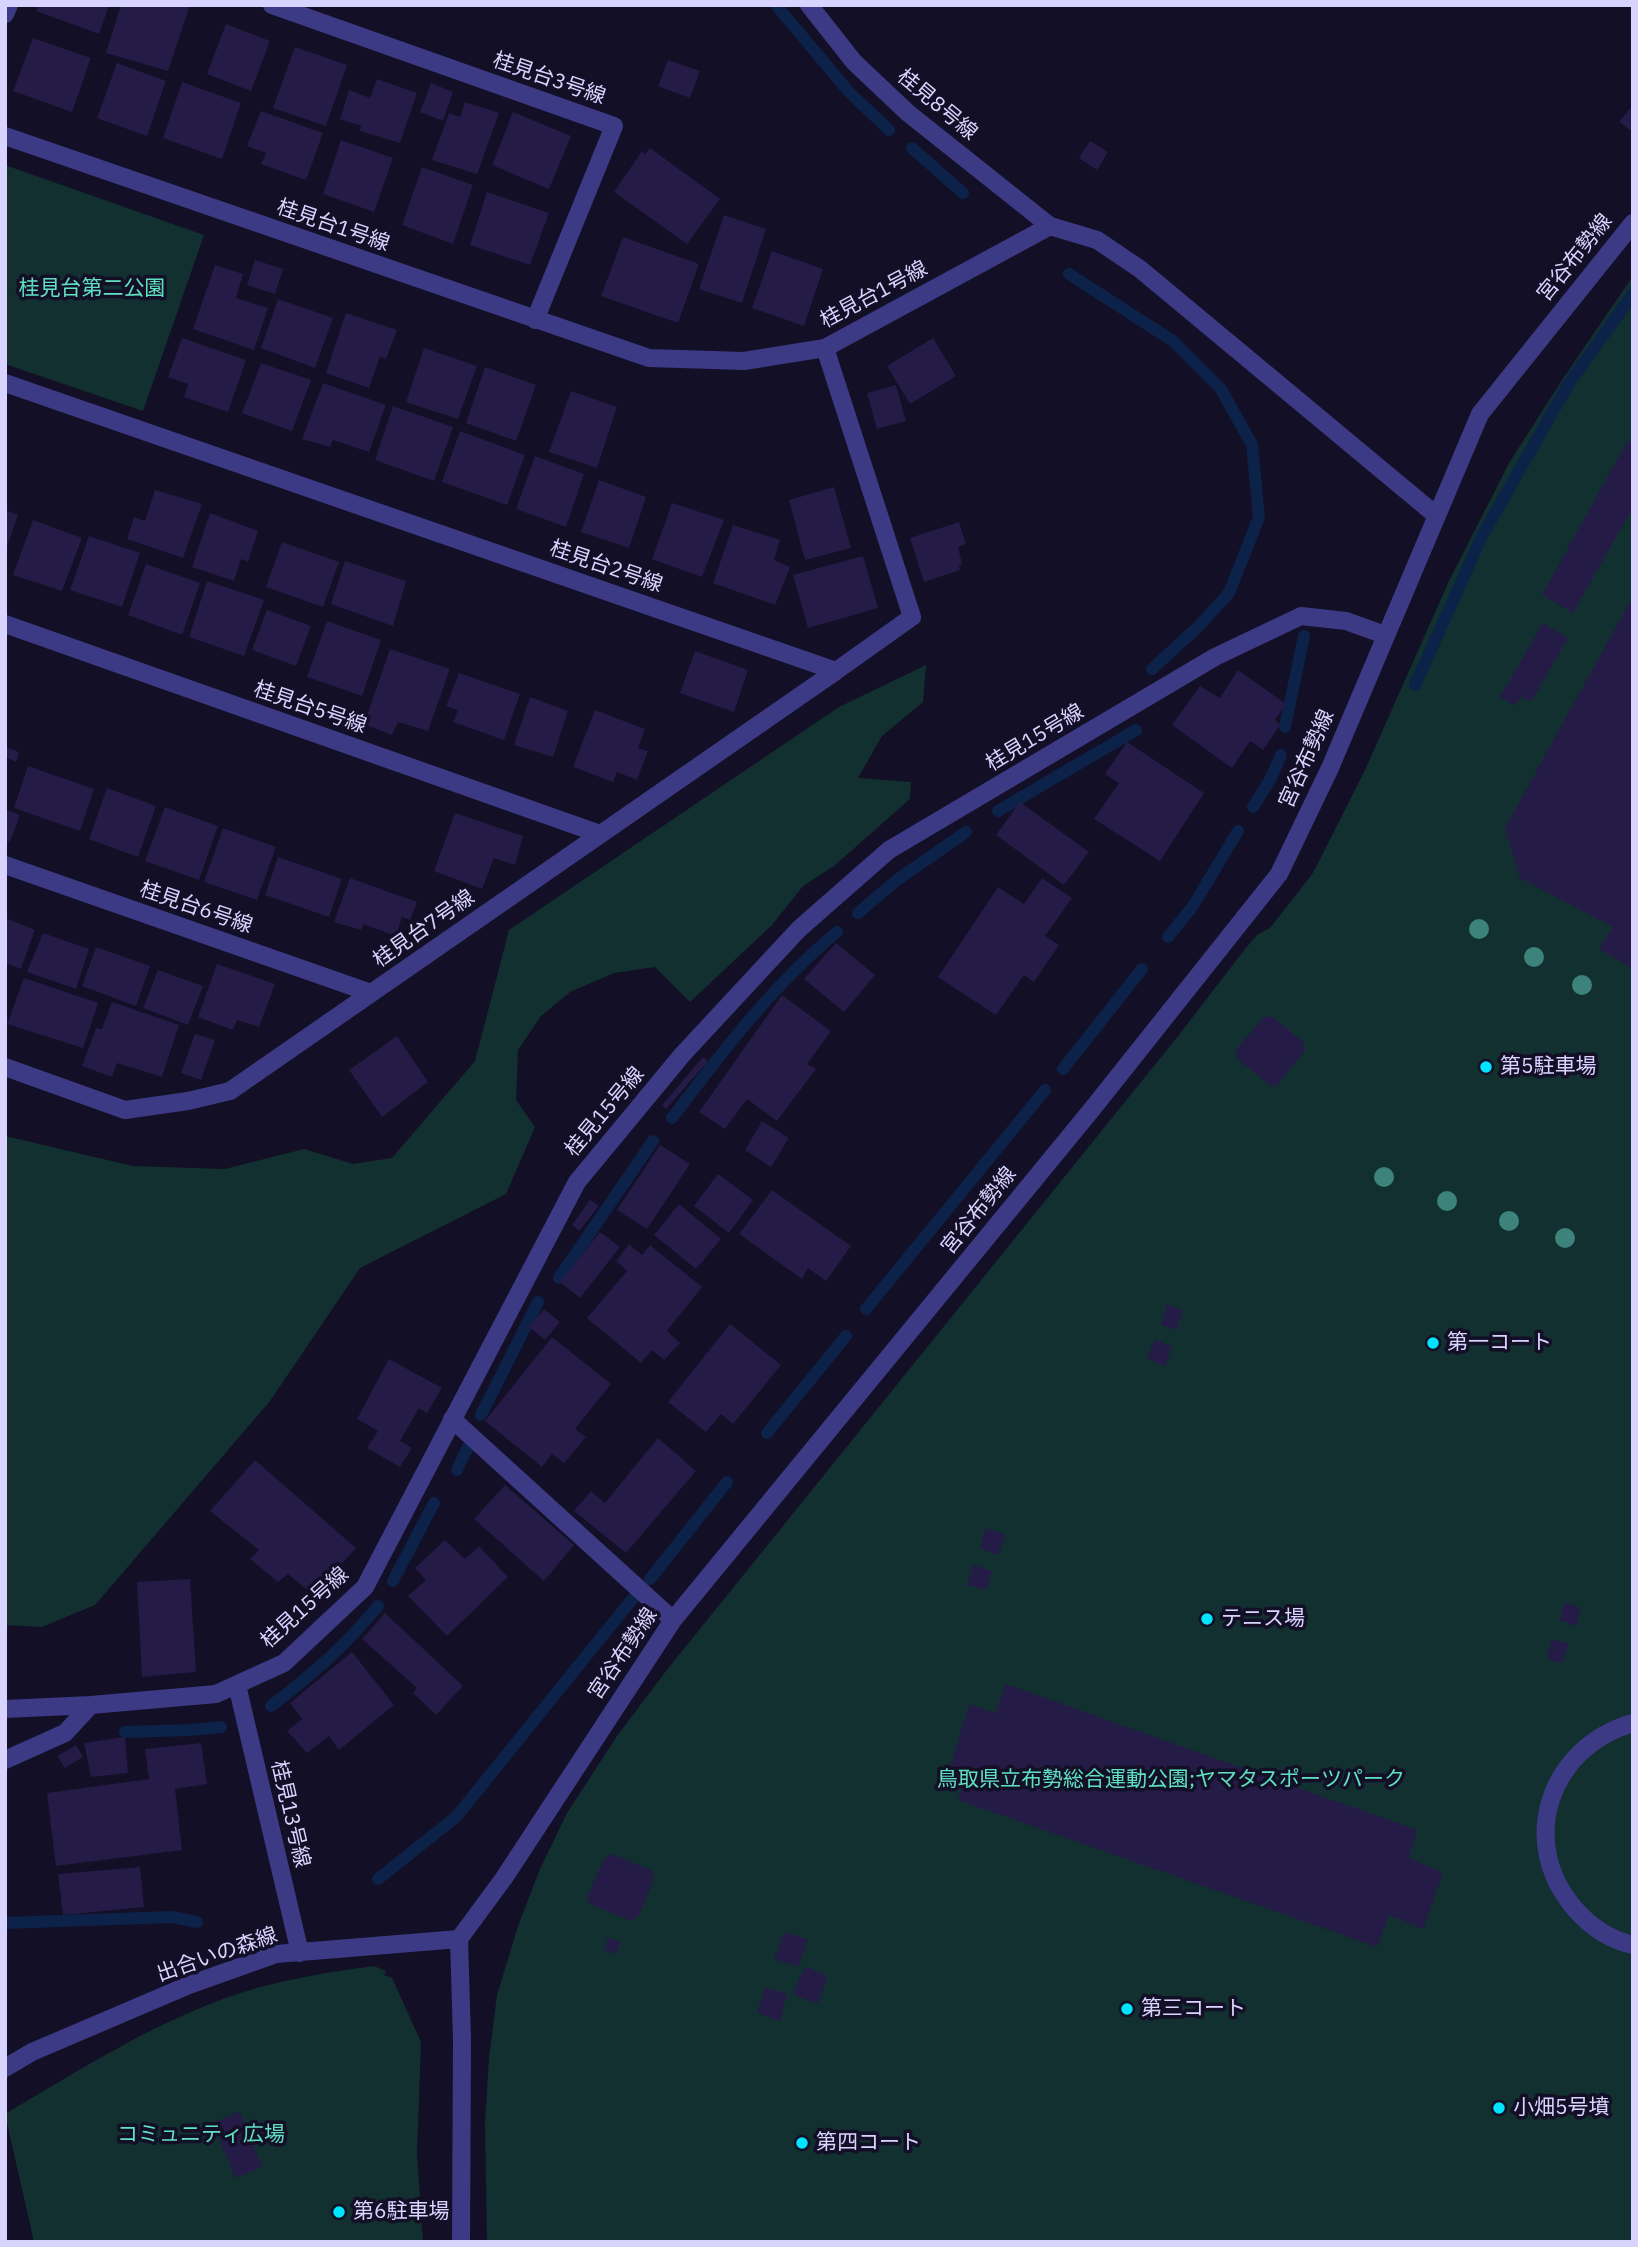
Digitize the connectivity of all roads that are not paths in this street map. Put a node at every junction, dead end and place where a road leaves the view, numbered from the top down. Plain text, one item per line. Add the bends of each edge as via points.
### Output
1 (9, 5) edge
2 (272, 5) edge
3 (809, 5) edge
4 (5, 15) edge
5 (5, 136) edge
6 (1633, 223) edge
7 (1050, 226) junction
8 (535, 320) junction
9 (825, 348) junction
10 (5, 383) edge
11 (1437, 516) junction
12 (5, 624) edge
13 (1385, 635) junction
14 (835, 671) junction
15 (600, 834) junction
16 (5, 865) edge
17 (371, 993) junction
18 (5, 1067) edge
19 (452, 1419) junction
20 (673, 1620) junction
21 (236, 1685) junction
22 (90, 1705) junction
23 (5, 1709) edge
24 (1633, 1723) edge
25 (5, 1760) edge
26 (459, 1939) junction
27 (1633, 1945) edge
28 (300, 1953) junction
29 (5, 2068) edge
30 (461, 2242) edge

1 - 4 street
2 - 8 street, 桂見台3号線 via 614,126
3 - 7 street, 桂見8号線 via 853,62 899,105
5 - 8 street, 桂見台1号線
6 - 11 street, 宮谷布勢線 via 1480,414
7 - 9 street, 桂見台1号線
7 - 11 street via 1097,240 1140,269
8 - 9 street, 桂見台1号線 via 649,358 744,361
9 - 14 street via 912,617
10 - 14 street, 桂見台2号線
11 - 13 street, 宮谷布勢線
12 - 15 street, 桂見台5号線
13 - 19 street, 桂見15号線 via 1346,621 1301,616 1215,657 889,850 799,929 682,1055 577,1182
13 - 20 street, 宮谷布勢線 via 1330,768 1279,874
14 - 15 street, 桂見台7号線
15 - 17 street, 桂見台7号線
16 - 17 street, 桂見台6号線
17 - 18 street, 桂見台7号線 via 230,1091 188,1101 125,1110
19 - 20 street
19 - 21 street, 桂見15号線 via 365,1587 284,1663
20 - 26 street, 宮谷布勢線
21 - 22 street, 桂見15号線 via 216,1694
21 - 28 street, 桂見13号線
22 - 23 street, 桂見15号線
22 - 25 street via 65,1733
24 - 27 street via 1610,1729 1579,1751 1557,1782 1546,1818 1547,1857 1561,1893 1586,1922
26 - 28 street, 出合いの森線
26 - 30 street
28 - 29 street, 出合いの森線 via 276,1954 189,1985

